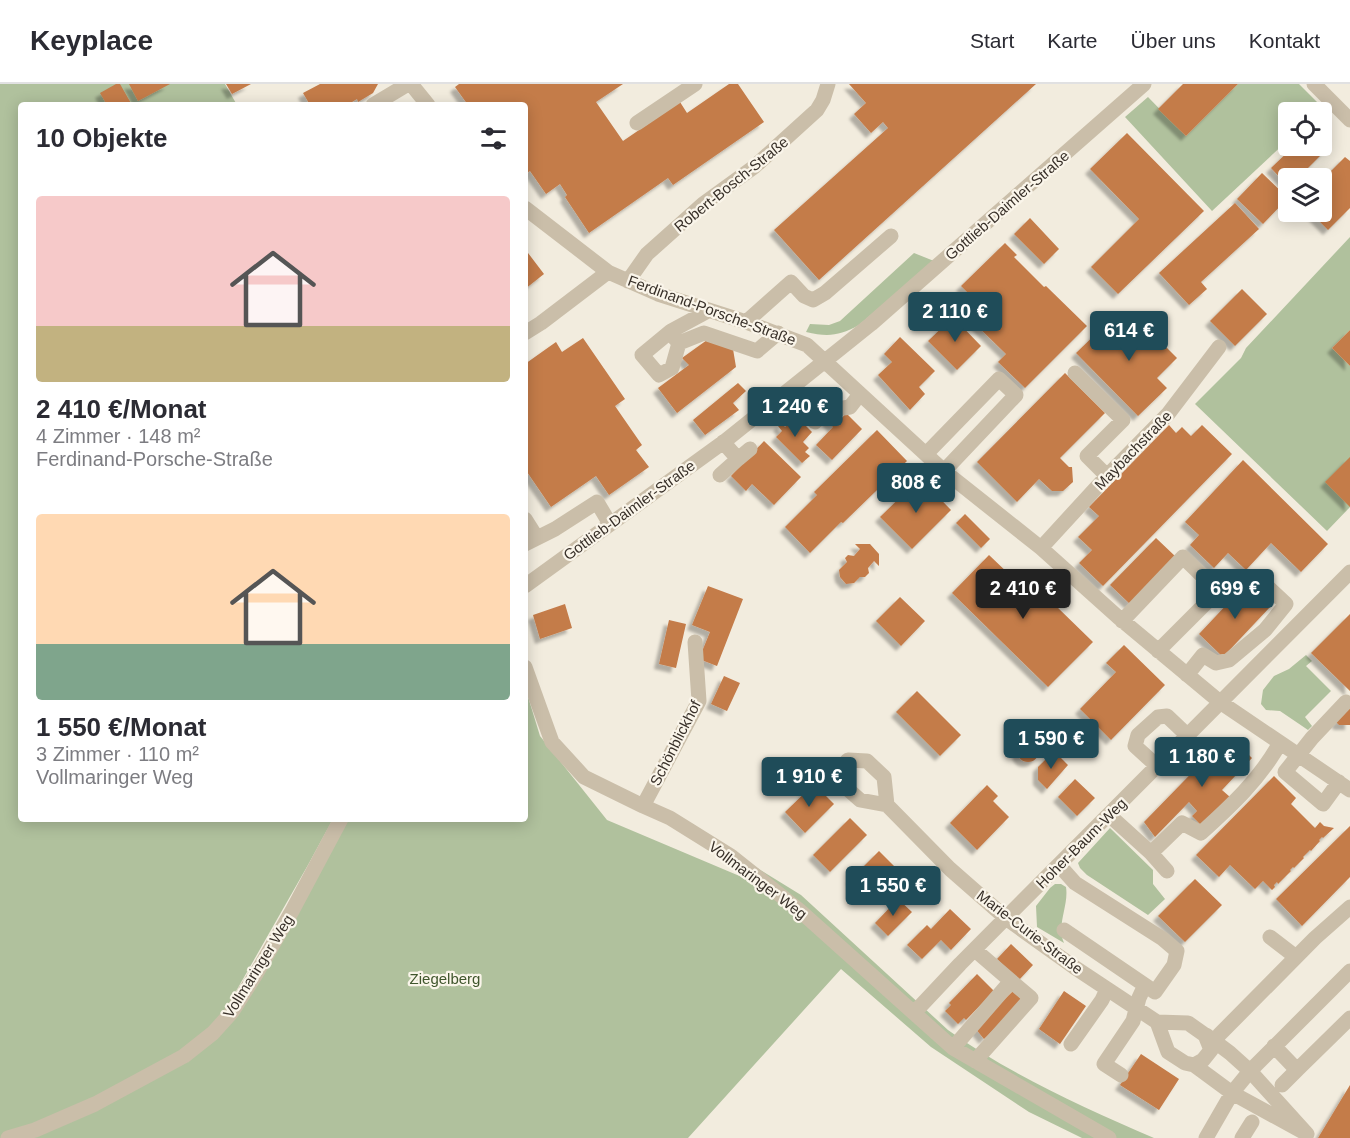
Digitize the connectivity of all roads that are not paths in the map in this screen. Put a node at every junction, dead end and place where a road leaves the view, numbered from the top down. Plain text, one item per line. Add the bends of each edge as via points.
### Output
1 (410, 84) edge
2 (695, 84) edge
3 (828, 84) edge
4 (1144, 84) edge
5 (1314, 84) edge
6 (378, 102) edge
7 (425, 102) edge
8 (1350, 120) edge
9 (637, 123) dead end
10 (528, 211) edge
11 (891, 236) dead end
12 (608, 272) junction
13 (628, 281) junction
14 (708, 311) junction
15 (746, 322) junction
16 (528, 331) edge
17 (778, 333) junction
18 (1219, 347) dead end
19 (825, 361) junction
20 (1075, 373) dead end
21 (789, 390) junction
22 (860, 394) junction
23 (723, 442) junction
24 (750, 448) dead end
25 (926, 454) junction
26 (738, 459) junction
27 (944, 471) junction
28 (720, 475) dead end
29 (1107, 476) junction
30 (610, 524) junction
31 (531, 541) edge
32 (1041, 548) junction
33 (1350, 572) edge
34 (1257, 577) dead end
35 (528, 584) edge
36 (1122, 621) junction
37 (695, 642) dead end
38 (1158, 651) junction
39 (528, 675) edge
40 (1187, 675) junction
41 (1220, 702) junction
42 (1346, 702) dead end
43 (1187, 735) junction
44 (1280, 743) junction
45 (1297, 755) junction
46 (1157, 766) junction
47 (1344, 786) edge
48 (887, 805) dead end
49 (643, 806) junction
50 (1109, 814) junction
51 (338, 822) edge
52 (1151, 852) junction
53 (1059, 865) junction
54 (1167, 871) dead end
55 (1350, 907) edge
56 (1006, 919) junction
57 (1064, 930) dead end
58 (1270, 937) dead end
59 (1078, 940) junction
60 (975, 950) junction
61 (1296, 957) junction
62 (1068, 963) junction
63 (1350, 971) edge
64 (1011, 981) junction
65 (1145, 986) junction
66 (1107, 989) junction
67 (1136, 1008) junction
68 (914, 1013) junction
69 (1350, 1018) edge
70 (1157, 1022) junction
71 (1212, 1035) junction
72 (1071, 1044) dead end
73 (1274, 1046) junction
74 (953, 1048) junction
75 (975, 1061) junction
76 (1194, 1065) junction
77 (1298, 1070) junction
78 (1250, 1071) junction
79 (1121, 1075) dead end
80 (1282, 1085) dead end
81 (1232, 1093) junction
82 (1252, 1122) dead end
83 (8, 1138) edge
84 (1109, 1138) edge
85 (1206, 1138) edge
86 (1242, 1138) edge

1 - 6 street
1 - 7 street
2 - 9 street
3 - 13 street, Robert-Bosch-Straße via 817,110 646,254
4 - 19 street, Gottlieb-Daimler-Straße
5 - 8 street
10 - 12 street, Ferdinand-Porsche-Straße
11 - 15 street via 825,293 813,300 791,282
12 - 13 street, Ferdinand-Porsche-Straße
12 - 16 street
13 - 14 street, Ferdinand-Porsche-Straße
14 - 15 street, Ferdinand-Porsche-Straße
14 - 17 street via 674,338 704,333 757,351
15 - 17 street, Ferdinand-Porsche-Straße
17 - 19 street, Ferdinand-Porsche-Straße via 807,345
18 - 29 street, Maybachstraße via 1168,414
19 - 21 street, Gottlieb-Daimler-Straße
19 - 22 street, Ferdinand-Porsche-Straße
20 - 29 street via 1123,420 1087,456
21 - 22 street via 815,422 830,410 850,407
21 - 23 street, Gottlieb-Daimler-Straße
22 - 25 street, Ferdinand-Porsche-Straße
23 - 26 street
23 - 30 street, Gottlieb-Daimler-Straße
24 - 26 street
25 - 27 street, Ferdinand-Porsche-Straße
25 - 27 street via 999,379 1016,395
26 - 28 street
27 - 32 street, Ferdinand-Porsche-Straße
29 - 32 street, Maybachstraße
30 - 31 street via 597,502
30 - 35 street, Gottlieb-Daimler-Straße
32 - 36 street, Ferdinand-Porsche-Straße
33 - 41 street, Hoher-Baum-Weg
34 - 40 street via 1286,604 1264,630 1229,660 1216,663 1203,655
36 - 38 street, Ferdinand-Porsche-Straße
36 - 38 street via 1183,557 1218,591
37 - 49 street, Schönblickhof via 699,701
38 - 40 street, Ferdinand-Porsche-Straße
39 - 49 street, Vollmaringer Weg via 552,742 584,777
40 - 41 street, Ferdinand-Porsche-Straße
41 - 43 street, Hoher-Baum-Weg
41 - 44 street, Ferdinand-Porsche-Straße
42 - 45 street
43 - 46 street, Hoher-Baum-Weg
43 - 46 street via 1167,716 1158,717 1138,735 1135,746
44 - 45 street, Ferdinand-Porsche-Straße
44 - 52 street via 1239,799 1201,833 1182,823
45 - 47 street, Ferdinand-Porsche-Straße
45 - 47 street via 1285,772 1323,804
46 - 50 street, Hoher-Baum-Weg
48 - 56 street, Marie-Curie-Straße
49 - 68 street, Vollmaringer Weg via 731,856 799,910
50 - 52 street
50 - 53 street, Hoher-Baum-Weg
51 - 83 street, Vollmaringer Weg via 256,974 213,1033 184,1056 95,1104
52 - 54 street
53 - 56 street, Hoher-Baum-Weg
53 - 65 street via 1076,883 1177,951 1173,965 1155,992
55 - 61 street
56 - 60 street, Hoher-Baum-Weg
56 - 62 street, Marie-Curie-Straße
57 - 59 street
58 - 61 street
59 - 62 street
59 - 65 street
60 - 64 street
60 - 68 street, Hoher-Baum-Weg
61 - 71 street
62 - 66 street, Marie-Curie-Straße
63 - 73 street
64 - 74 street
64 - 75 street via 1031,998
65 - 67 street
66 - 67 street, Marie-Curie-Straße
66 - 72 street
67 - 70 street, Marie-Curie-Straße
67 - 79 street via 1133,1021 1104,1064
68 - 74 street, Vollmaringer Weg
69 - 77 street
70 - 71 street via 1188,1023
70 - 76 street via 1168,1052
71 - 76 street via 1211,1050
71 - 78 street
73 - 77 street
73 - 78 street
74 - 75 street, Vollmaringer Weg
75 - 84 street, Vollmaringer Weg
76 - 81 street
77 - 80 street
78 - 81 street
78 - 81 street via 1307,1134
81 - 85 street
82 - 86 street

